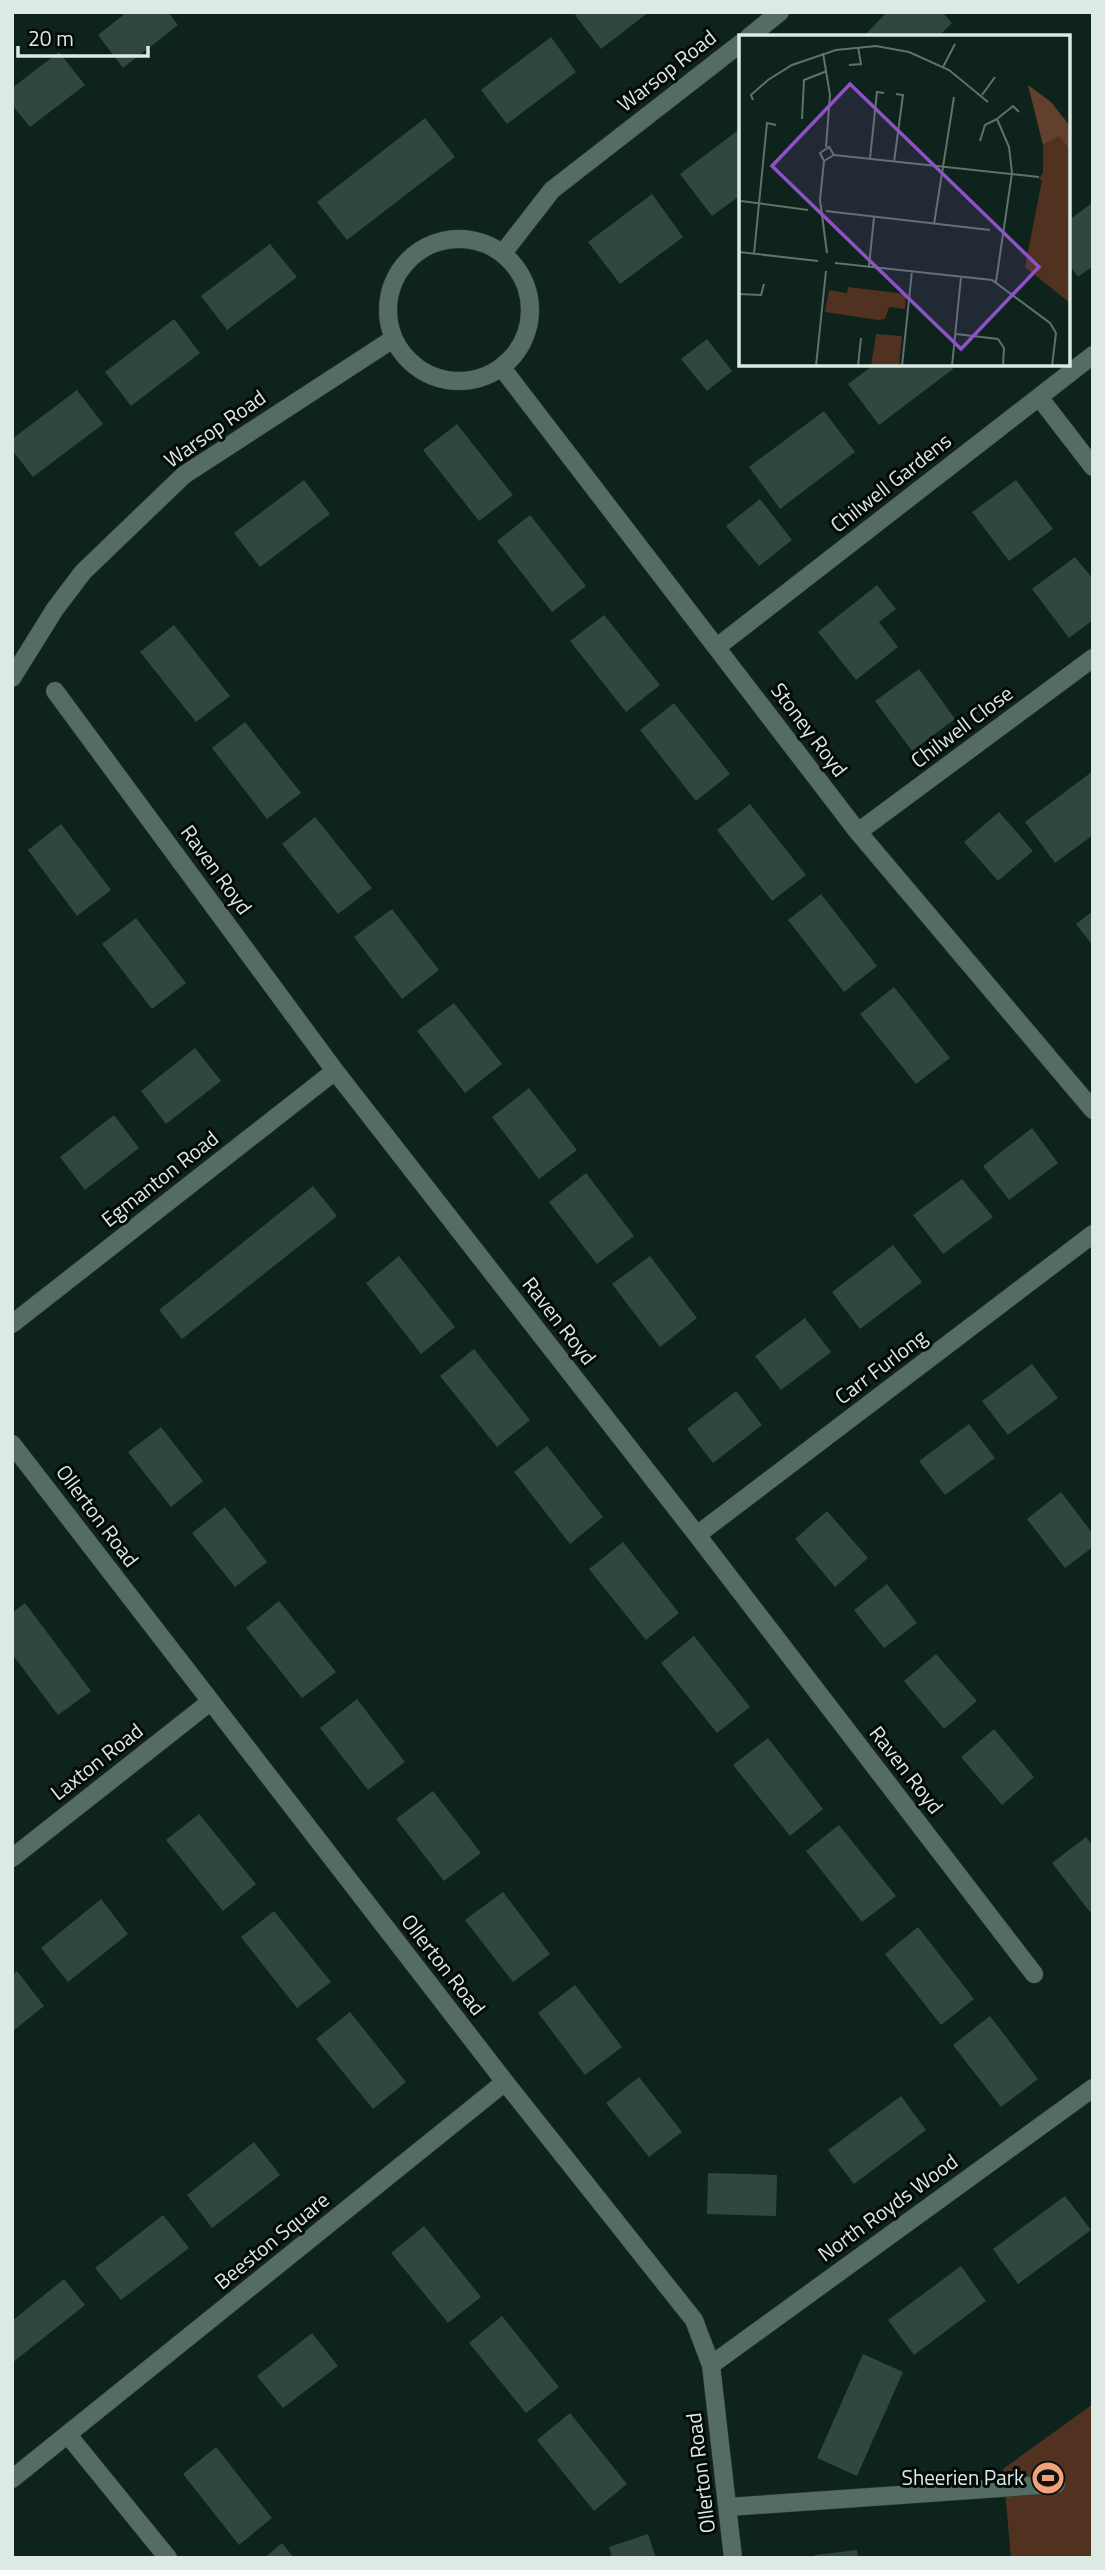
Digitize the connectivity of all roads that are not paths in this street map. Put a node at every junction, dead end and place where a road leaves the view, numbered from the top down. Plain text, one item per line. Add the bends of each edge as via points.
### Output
1 (780, 12) edge
2 (751, 35) edge
3 (739, 45) edge
4 (503, 253) junction
5 (393, 338) junction
6 (1093, 355) edge
7 (502, 368) junction
8 (1039, 397) junction
9 (1093, 467) edge
10 (717, 647) junction
11 (1093, 658) edge
12 (12, 678) edge
13 (55, 691) dead end
14 (858, 832) junction
15 (335, 1071) junction
16 (1093, 1110) edge
17 (1093, 1234) edge
18 (12, 1324) edge
19 (12, 1444) edge
20 (697, 1535) junction
21 (210, 1702) junction
22 (12, 1858) edge
23 (1034, 1974) dead end
24 (505, 2082) junction
25 (1093, 2088) edge
26 (711, 2365) junction
27 (68, 2435) junction
28 (12, 2479) edge
29 (1056, 2484) dead end
30 (728, 2507) junction
31 (168, 2558) edge
32 (733, 2558) edge

1 - 2 street, Warsop Road
3 - 4 street, Warsop Road via 552,190
4 - 5 street via 465,238 440,240 417,251 390,289 387,314
4 - 7 street via 520,272 530,295 531,320 519,350
5 - 7 street via 419,369 442,380 479,379
5 - 12 street, Warsop Road via 184,475 83,572
6 - 8 street, Chilwell Gardens
7 - 10 street, Stoney Royd
8 - 9 street
8 - 10 street, Chilwell Gardens
10 - 14 street, Stoney Royd
11 - 14 street, Chilwell Close
13 - 15 street, Raven Royd
14 - 16 street, Stoney Royd
15 - 18 street, Egmanton Road
15 - 20 street, Raven Royd
17 - 20 street, Carr Furlong
19 - 21 street, Ollerton Road
20 - 23 street, Raven Royd
21 - 22 street, Laxton Road
21 - 24 street, Ollerton Road
24 - 26 street, Ollerton Road via 694,2320
24 - 27 street, Beeston Square
25 - 26 street, North Royds Wood
26 - 30 street, Ollerton Road
27 - 28 street, Beeston Square
27 - 31 street
29 - 30 street
30 - 32 street, Ollerton Road

